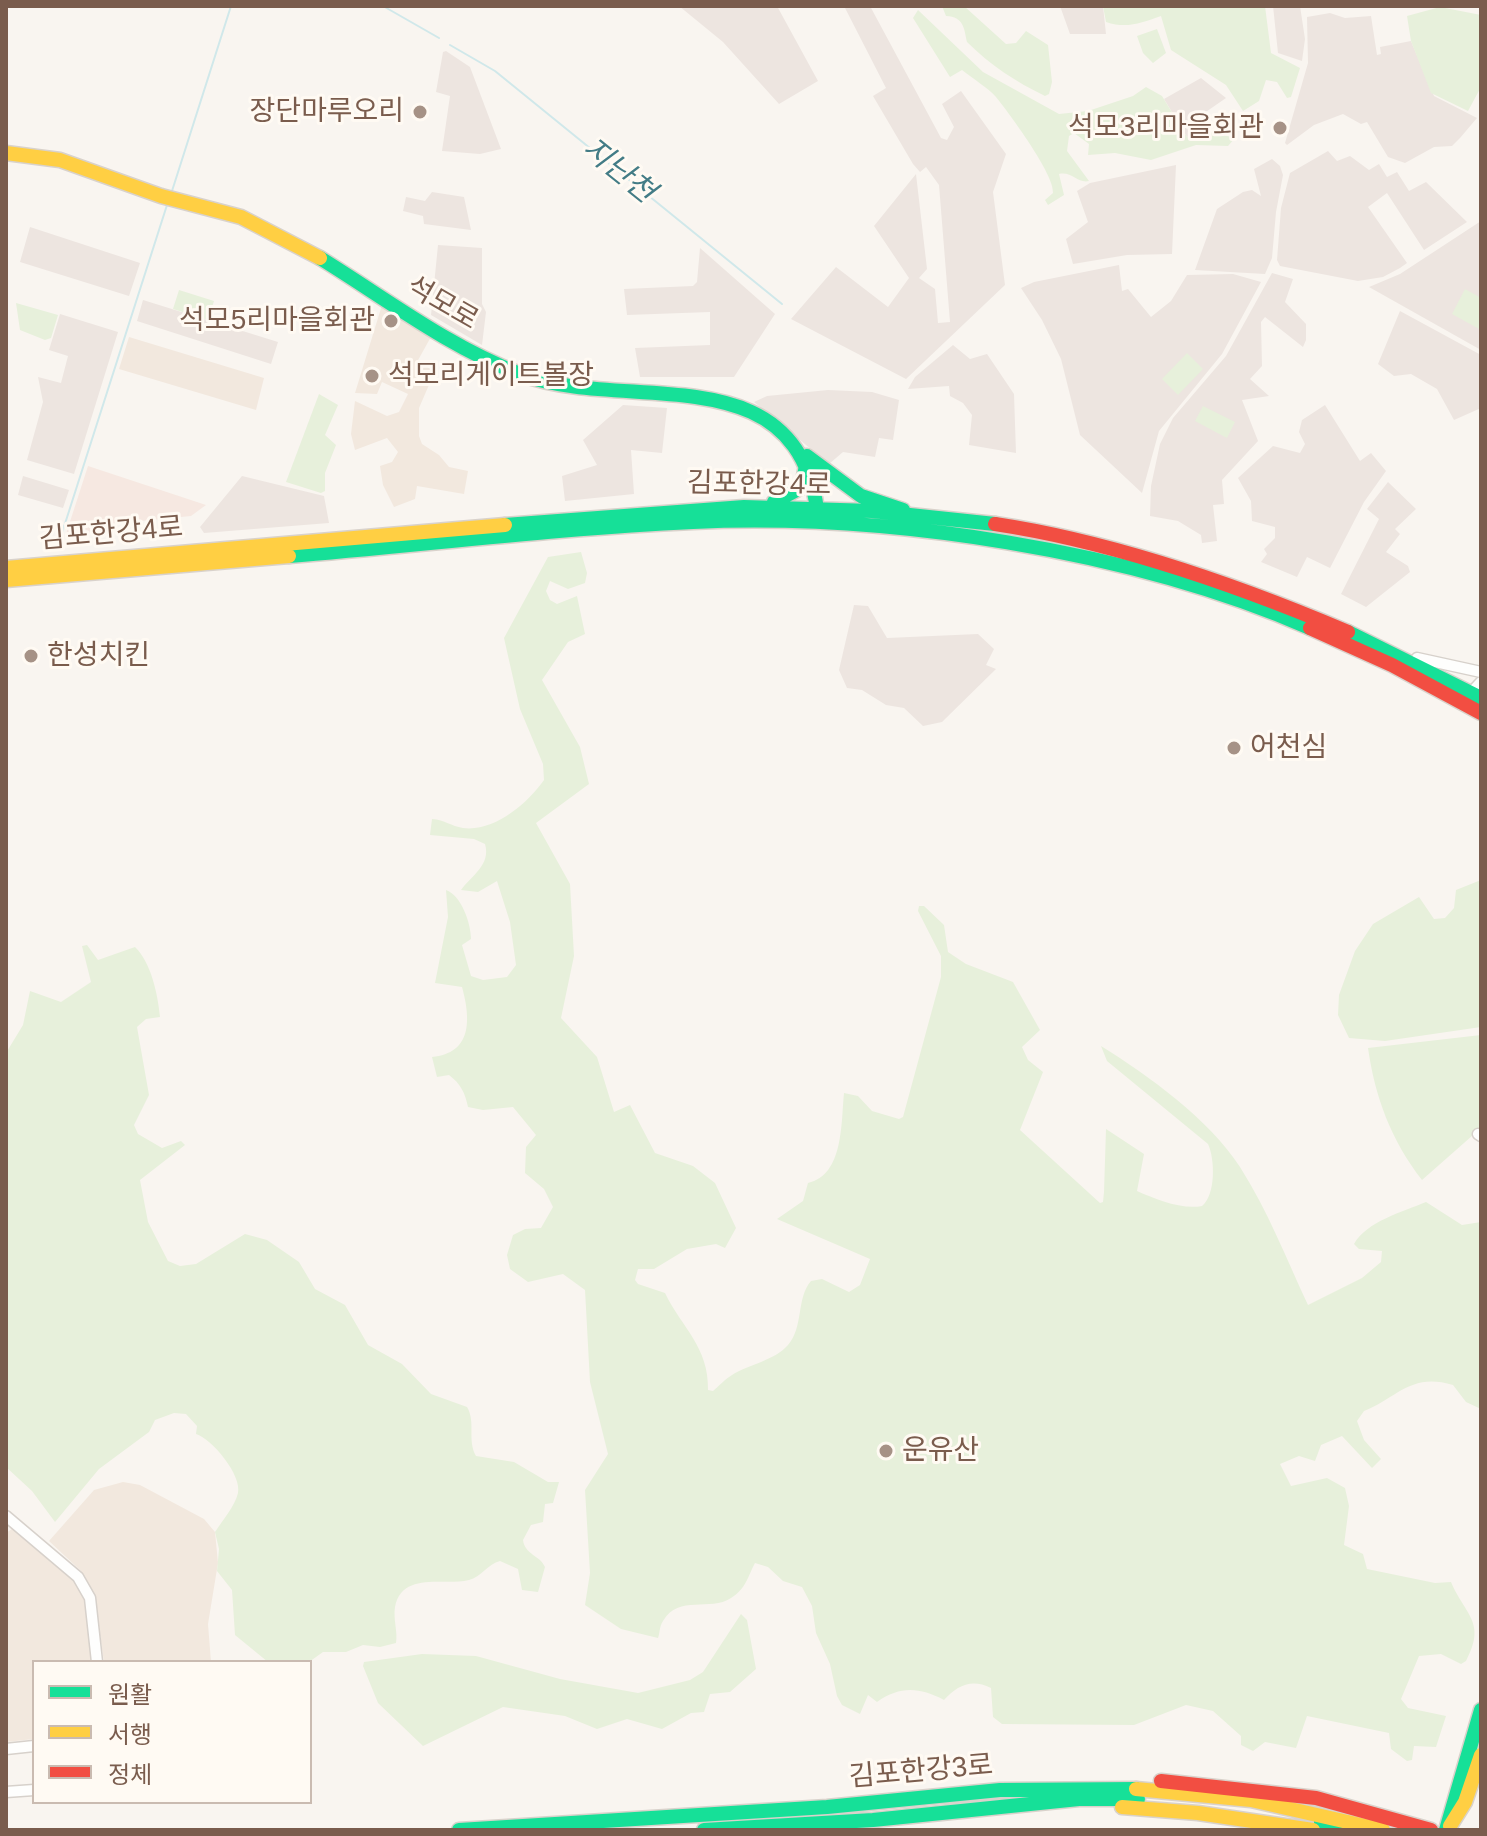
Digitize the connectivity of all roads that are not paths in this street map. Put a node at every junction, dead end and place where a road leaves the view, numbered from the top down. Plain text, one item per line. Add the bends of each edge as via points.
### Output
1 (6, 153) edge
2 (792, 444) junction
3 (806, 461) junction
4 (759, 507) junction
5 (817, 509) junction
6 (926, 518) junction
7 (6, 568) edge
8 (6, 580) edge
9 (1402, 654) junction
10 (1481, 672) edge
11 (1474, 693) edge
12 (1481, 713) edge
13 (6, 1516) edge
14 (97, 1660) edge
15 (1481, 1710) edge
16 (32, 1746) edge
17 (6, 1749) edge
18 (1481, 1755) edge
19 (32, 1790) edge
20 (6, 1792) edge
21 (1034, 1804) junction
22 (1389, 1826) edge
23 (459, 1830) edge
24 (704, 1830) edge
25 (1313, 1830) edge
26 (1349, 1830) edge
27 (1431, 1830) edge
28 (1447, 1830) edge

1 - 2 street, 석모로 via 69,162 269,228 441,333 516,372 589,389 723,400 752,412
2 - 3 street, 석모로
2 - 6 street via 861,496
3 - 4 street via 802,487
3 - 5 street, 석모로 via 815,482
4 - 5 street, 김포한강4로
4 - 7 street, 김포한강4로 via 654,511
5 - 6 street, 김포한강4로
6 - 9 street, 김포한강4로 via 1024,529 1100,547 1275,602
8 - 11 street, 김포한강4로 via 621,527 785,520 883,527 1031,545 1178,585
9 - 10 street
9 - 11 street, 김포한강4로
11 - 12 street, 김포한강4로
13 - 14 street via 78,1577 90,1598
15 - 28 street
16 - 17 street
18 - 28 street via 1465,1802
19 - 20 street
21 - 24 street, 김포한강3로
21 - 25 street via 1165,1809
21 - 26 street, 김포한강3로 via 1158,1799 1266,1812
22 - 23 street, 김포한강3로 via 1210,1795 1027,1789
22 - 27 street, 김포한강3로

